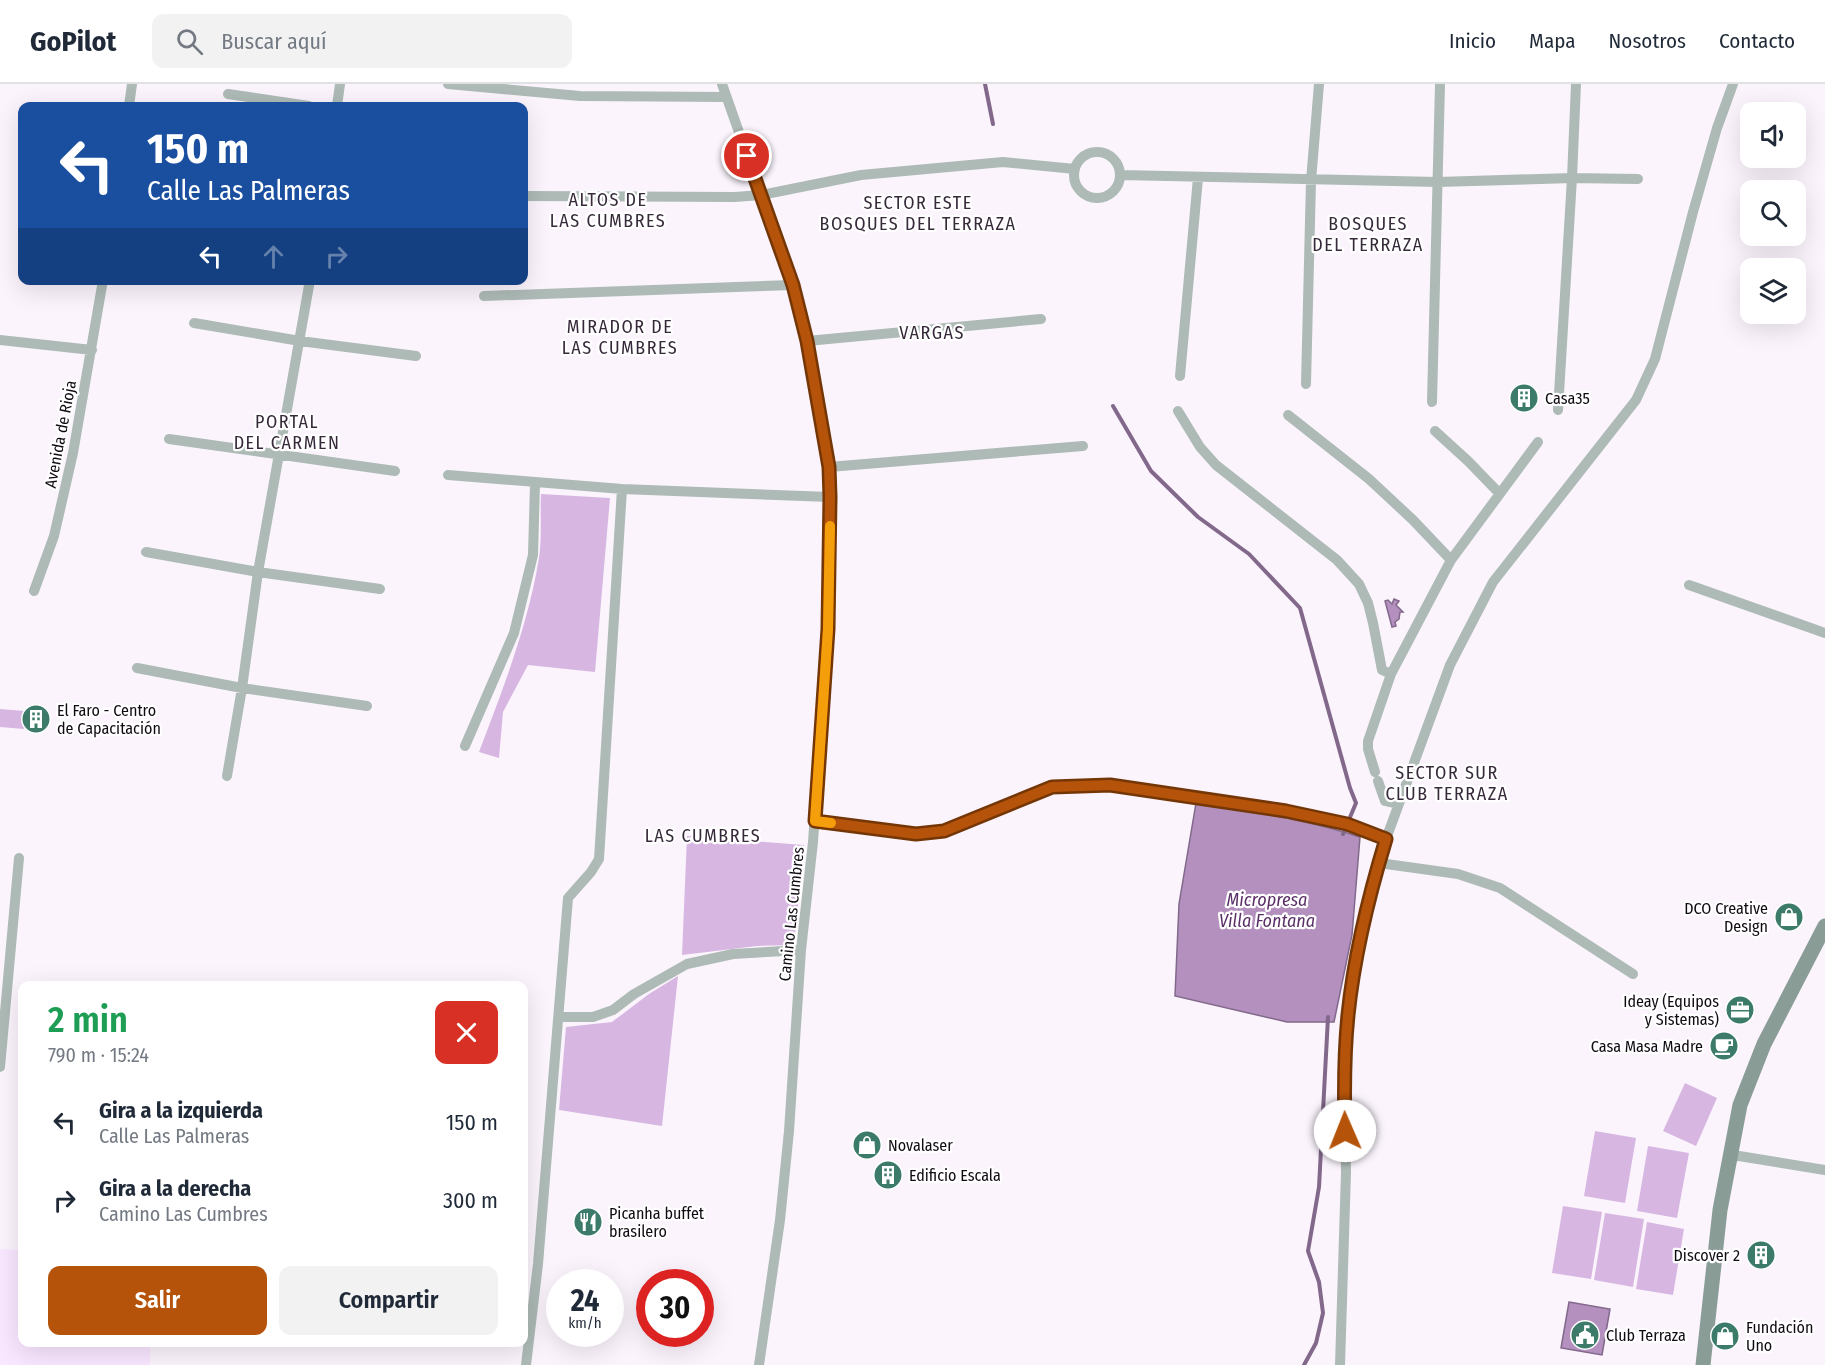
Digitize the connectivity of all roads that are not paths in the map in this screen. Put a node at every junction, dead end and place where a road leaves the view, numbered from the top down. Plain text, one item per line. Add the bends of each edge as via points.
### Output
1 (132, 84) edge
2 (340, 84) edge
3 (448, 84) edge
4 (722, 84) edge
5 (1319, 84) edge
6 (1440, 84) edge
7 (1576, 84) edge
8 (1733, 84) edge
9 (228, 94) dead end
10 (726, 97) junction
11 (130, 102) edge
12 (282, 102) edge
13 (338, 102) edge
14 (1074, 169) junction
15 (1120, 175) junction
16 (1198, 178) junction
17 (1572, 178) junction
18 (1638, 179) dead end
19 (1311, 181) junction
20 (1438, 182) junction
21 (761, 195) junction
22 (528, 196) edge
23 (102, 285) edge
24 (309, 285) edge
25 (793, 285) junction
26 (484, 296) dead end
27 (1041, 319) dead end
28 (194, 323) dead end
29 (0, 340) edge
30 (300, 341) junction
31 (807, 341) junction
32 (92, 350) junction
33 (416, 356) dead end
34 (1180, 376) dead end
35 (1306, 384) dead end
36 (1432, 402) dead end
37 (1558, 410) dead end
38 (1178, 411) dead end
39 (1288, 415) dead end
40 (1435, 431) dead end
41 (169, 439) dead end
42 (1538, 442) dead end
43 (1083, 446) dead end
44 (280, 454) junction
45 (829, 467) junction
46 (395, 471) dead end
47 (448, 475) dead end
48 (535, 484) junction
49 (622, 489) junction
50 (1499, 493) junction
51 (830, 497) junction
52 (146, 552) dead end
53 (1451, 560) junction
54 (258, 572) junction
55 (1689, 585) dead end
56 (380, 589) dead end
57 (34, 591) dead end
58 (1825, 633) edge
59 (137, 668) dead end
60 (1391, 674) junction
61 (242, 688) junction
62 (367, 706) dead end
63 (465, 746) dead end
64 (227, 776) dead end
65 (1398, 804) junction
66 (815, 821) junction
67 (1386, 839) junction
68 (19, 858) dead end
69 (1379, 863) junction
70 (1825, 926) edge
71 (801, 950) junction
72 (1633, 974) dead end
73 (559, 1017) junction
74 (0, 1067) edge
75 (1729, 1157) junction
76 (1825, 1170) edge
77 (526, 1365) edge
78 (759, 1365) edge
79 (1340, 1365) edge
80 (1703, 1365) edge

1 - 11 street
2 - 13 street
3 - 10 street via 580,96
4 - 10 street, Camino Las Cumbres
5 - 19 street
6 - 20 street
7 - 17 street
8 - 65 street via 1693,212 1655,359 1636,400 1493,582 1450,665
9 - 12 street
10 - 21 street, Camino Las Cumbres
14 - 15 street via 1081,158 1093,152 1106,154 1117,162
14 - 15 street via 1080,190 1100,198 1118,186
14 - 21 street via 1004,162 861,175
15 - 16 street
16 - 19 street
16 - 34 street
17 - 18 street
17 - 20 street
17 - 37 street
19 - 20 street
19 - 35 street
20 - 36 street
21 - 22 street
21 - 25 street, Camino Las Cumbres
23 - 32 street, Avenida de Rioja
24 - 30 street
25 - 26 street
25 - 31 street, Camino Las Cumbres
27 - 31 street
28 - 30 street
29 - 32 street
30 - 33 street
30 - 44 street
31 - 45 street, Camino Las Cumbres
32 - 57 street, Avenida de Rioja via 54,536
38 - 60 street via 1216,465 1337,560 1359,584 1368,603 1382,670
39 - 53 street via 1369,479
40 - 50 street
41 - 44 street
42 - 50 street
43 - 45 street
44 - 46 street
44 - 54 street
45 - 51 street, Camino Las Cumbres
47 - 48 street
48 - 49 street
48 - 63 street via 533,555 514,633
49 - 51 street
49 - 73 street via 599,859 568,898
50 - 53 street
51 - 66 street, Camino Las Cumbres via 828,629
52 - 54 street
53 - 60 street
54 - 56 street
54 - 61 street
55 - 58 street
59 - 61 street
60 - 65 street via 1368,748 1385,801
61 - 62 street
61 - 64 street
65 - 67 street
66 - 67 street via 916,834 944,831 1052,787 1110,785 1286,811 1347,824
66 - 71 street, Camino Las Cumbres
67 - 69 street
68 - 74 street
69 - 72 street via 1458,874 1500,888
69 - 79 street via 1348,1014
70 - 75 street via 1764,1044 1740,1105
71 - 73 street via 733,954 687,964 613,1010 593,1017
71 - 78 street, Camino Las Cumbres via 780,1220
73 - 77 street
75 - 76 street
75 - 80 street

